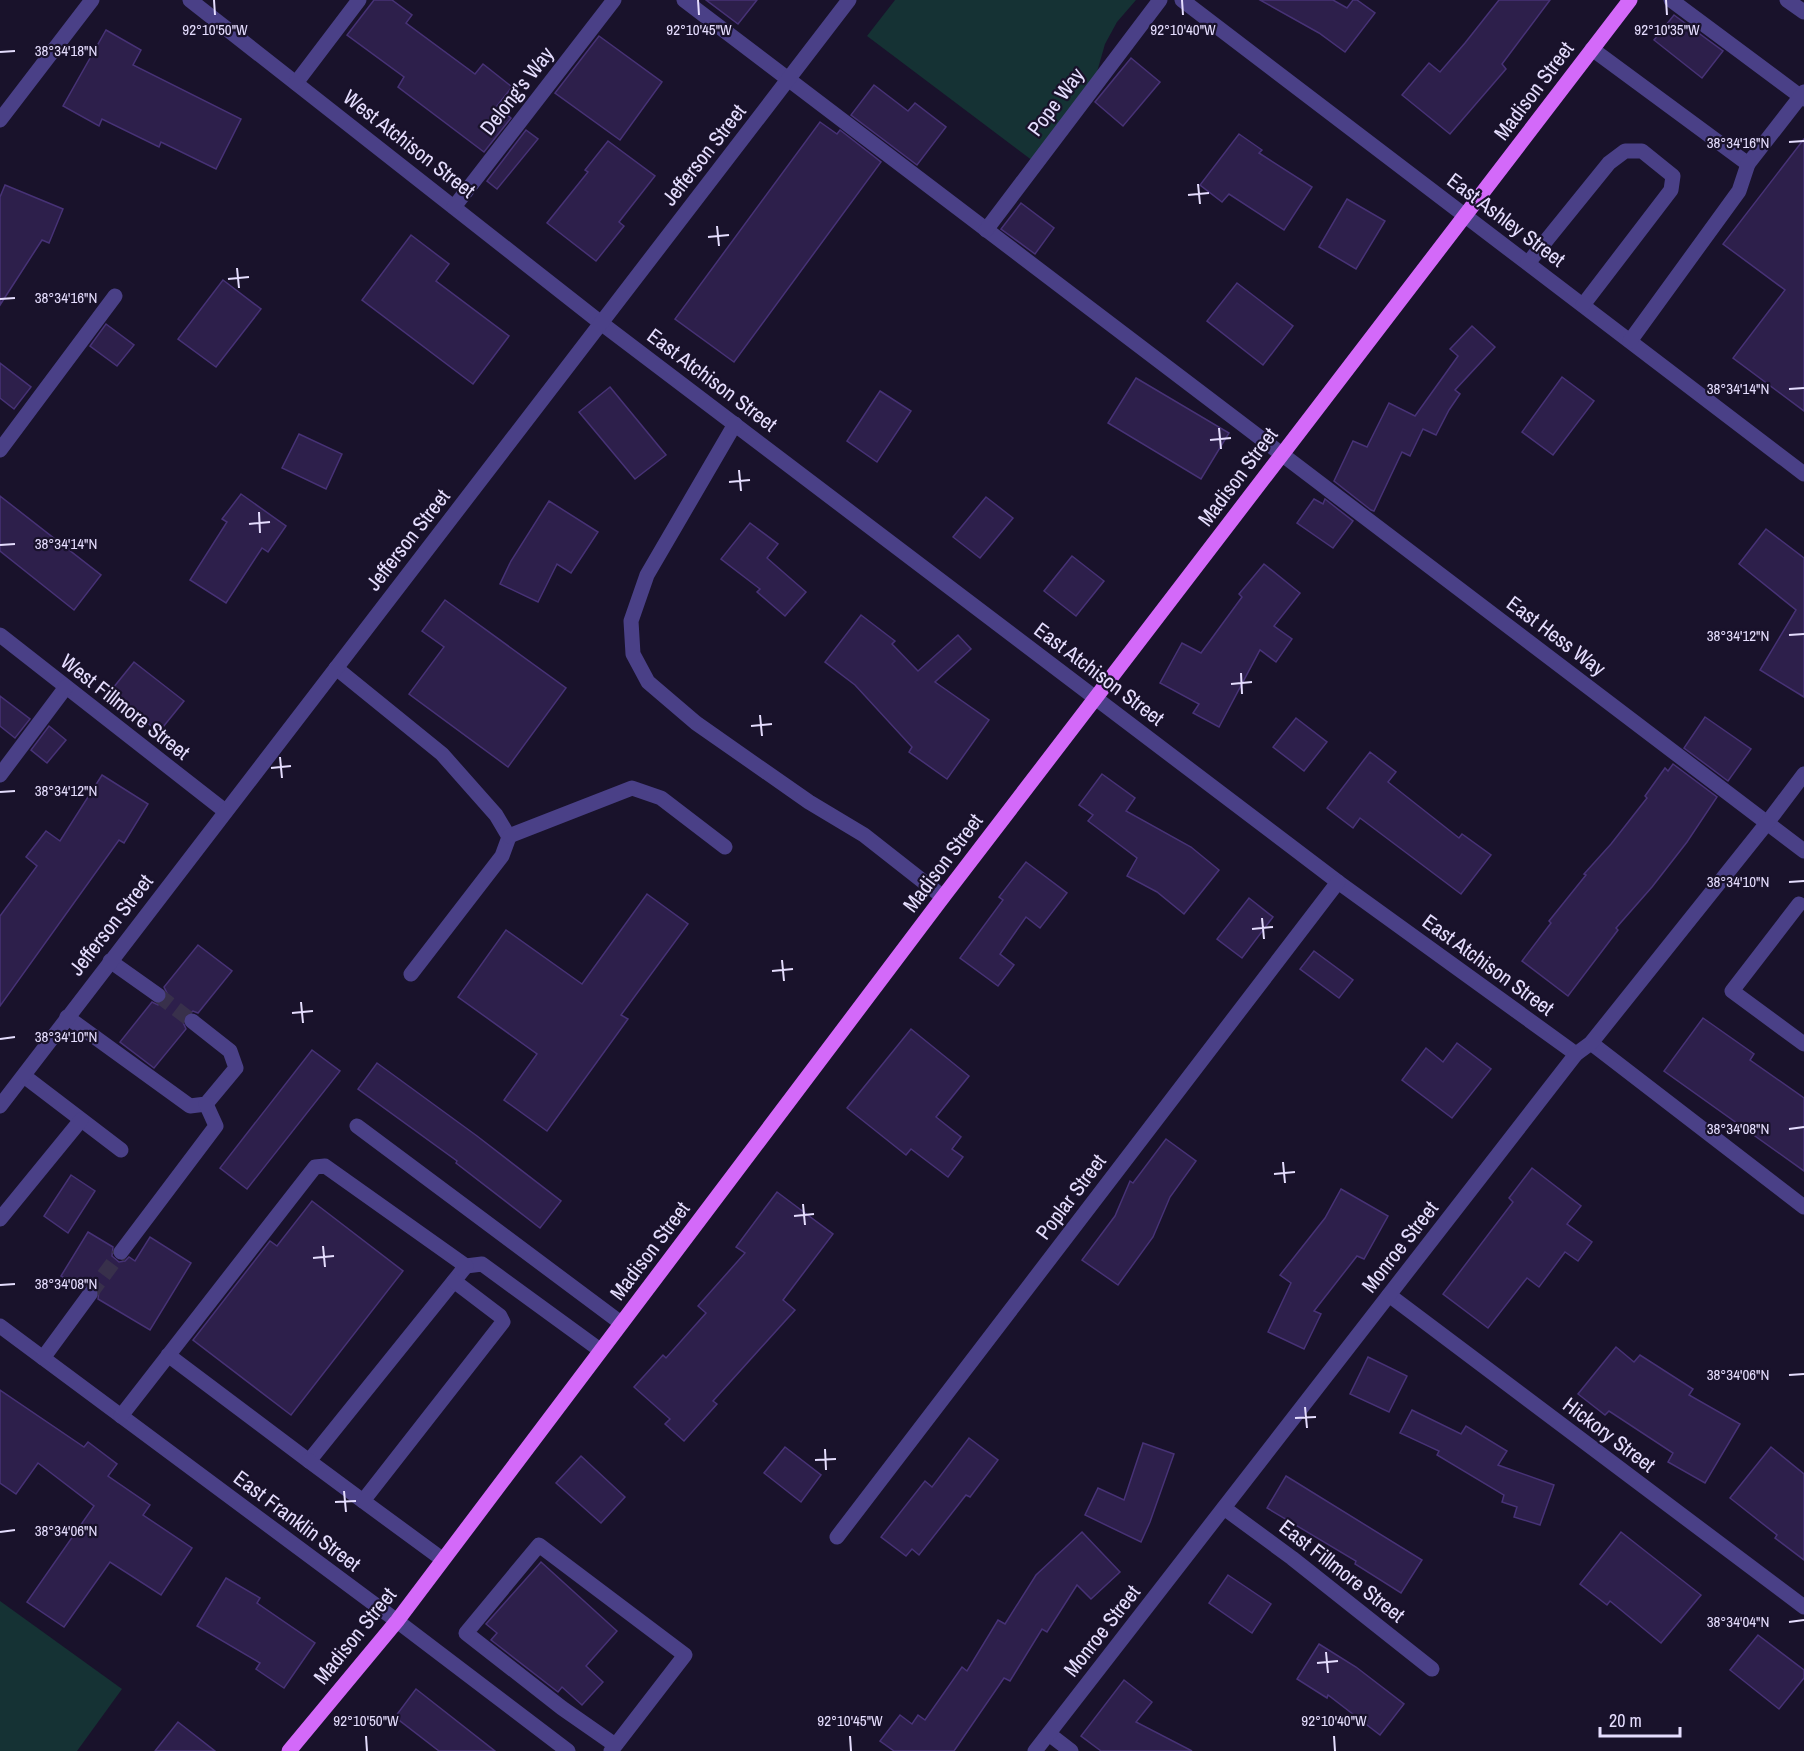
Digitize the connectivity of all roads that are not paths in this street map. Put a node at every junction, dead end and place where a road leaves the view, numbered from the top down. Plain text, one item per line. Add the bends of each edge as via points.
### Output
1 (92, 0) edge
2 (190, 0) edge
3 (359, 0) edge
4 (614, 0) edge
5 (684, 0) edge
6 (849, 0) edge
7 (1160, 0) edge
8 (1182, 0) edge
9 (1630, 0) edge
10 (1671, 0) edge
11 (1787, 0) edge
12 (1804, 12) edge
13 (1592, 49) junction
14 (788, 80) junction
15 (297, 82) junction
16 (1803, 96) edge
17 (0, 120) edge
18 (1748, 164) junction
19 (454, 207) junction
20 (1465, 215) junction
21 (986, 230) junction
22 (1528, 263) junction
23 (115, 296) dead end
24 (1583, 305) junction
25 (601, 323) junction
26 (1630, 341) junction
27 (735, 424) junction
28 (0, 450) edge
29 (1282, 454) junction
30 (1804, 474) edge
31 (0, 635) edge
32 (336, 668) junction
33 (66, 687) junction
34 (1095, 698) junction
35 (1804, 774) edge
36 (0, 775) edge
37 (225, 811) junction
38 (1767, 823) junction
39 (509, 836) junction
40 (725, 848) dead end
41 (1804, 851) edge
42 (1338, 882) junction
43 (943, 897) junction
44 (1802, 903) edge
45 (110, 961) junction
46 (411, 974) dead end
47 (158, 995) tunnel mouth
48 (67, 1017) junction
49 (192, 1021) tunnel mouth
50 (1591, 1043) junction
51 (1804, 1044) edge
52 (1576, 1054) junction
53 (24, 1076) junction
54 (206, 1104) junction
55 (0, 1106) edge
56 (81, 1119) junction
57 (357, 1126) dead end
58 (121, 1150) dead end
59 (1804, 1207) edge
60 (0, 1219) edge
61 (122, 1252) tunnel mouth
62 (466, 1266) junction
63 (454, 1281) junction
64 (90, 1294) tunnel mouth
65 (1389, 1295) junction
66 (621, 1323) junction
67 (0, 1326) edge
68 (600, 1350) junction
69 (168, 1355) junction
70 (43, 1358) junction
71 (121, 1416) junction
72 (309, 1461) junction
73 (363, 1501) junction
74 (1224, 1508) junction
75 (837, 1537) dead end
76 (442, 1559) junction
77 (1804, 1607) edge
78 (397, 1621) junction
79 (1432, 1669) dead end
80 (1049, 1734) junction
81 (613, 1748) edge
82 (289, 1751) edge
83 (568, 1751) edge
84 (1035, 1751) edge
85 (1071, 1751) edge

1 - 17 street
2 - 15 street, West Atchison Street
3 - 15 street
4 - 19 street, Delong's Way
5 - 14 street, East Hess Way
6 - 14 street, Jefferson Street
7 - 21 street, Pope Way
8 - 20 street, East Ashley Street
9 - 13 main road, Madison Street
10 - 16 street
11 - 12 street
13 - 18 street
13 - 20 main road, Madison Street
14 - 21 street, East Hess Way
14 - 25 street, Jefferson Street
15 - 19 street, West Atchison Street
16 - 18 street
18 - 26 street via 1739,191
19 - 25 street, West Atchison Street
20 - 22 street, East Ashley Street
20 - 29 main road, Madison Street
21 - 29 street, East Hess Way
22 - 24 street, East Ashley Street
22 - 24 street via 1609,163 1625,151 1641,151 1672,176 1671,190
23 - 28 street
24 - 26 street, East Ashley Street
25 - 27 street, East Atchison Street
25 - 32 street, Jefferson Street
26 - 30 street, East Ashley Street
27 - 34 street, East Atchison Street
27 - 43 street via 647,575 631,621 633,654 648,682 696,723 808,802 864,835
29 - 34 main road, Madison Street
29 - 38 street, East Hess Way
31 - 33 street, West Fillmore Street
32 - 37 street, Jefferson Street
32 - 39 street via 442,754 496,815
33 - 36 street
33 - 37 street, West Fillmore Street
34 - 42 street, East Atchison Street
34 - 43 main road, Madison Street
35 - 38 street, Monroe Street
37 - 45 street, Jefferson Street
38 - 41 street, East Hess Way
38 - 50 street, Monroe Street
39 - 40 street via 632,788 661,798
39 - 46 street via 502,856
42 - 52 street, East Atchison Street
42 - 75 street, Poplar Street
43 - 66 main road, Madison Street
44 - 51 street via 1732,991
45 - 47 street
45 - 48 street, Jefferson Street
48 - 53 street, Jefferson Street
48 - 54 street via 190,1106
49 - 54 street via 230,1051 236,1068
50 - 52 street, Monroe Street
50 - 59 street
52 - 65 street, Monroe Street
53 - 55 street, Jefferson Street
53 - 56 street
54 - 61 street via 216,1126
56 - 58 street
56 - 60 street
57 - 66 street
62 - 63 street
62 - 68 street via 482,1264
62 - 69 street via 325,1166 315,1167
63 - 72 street
63 - 73 street via 503,1322
64 - 70 street
65 - 74 street, Monroe Street
65 - 77 street, Hickory Street
66 - 68 main road, Madison Street
67 - 70 street, East Franklin Street
68 - 76 main road, Madison Street
69 - 71 street
69 - 72 street
70 - 71 street, East Franklin Street
71 - 78 street, East Franklin Street
72 - 73 street
73 - 76 street
74 - 79 street, East Fillmore Street
74 - 80 street, Monroe Street
76 - 78 main road, Madison Street
78 - 82 main road, Madison Street
78 - 83 street, East Franklin Street
80 - 84 street, Monroe Street
80 - 85 street
81 - 81 street via 685,1655 539,1545 466,1633

